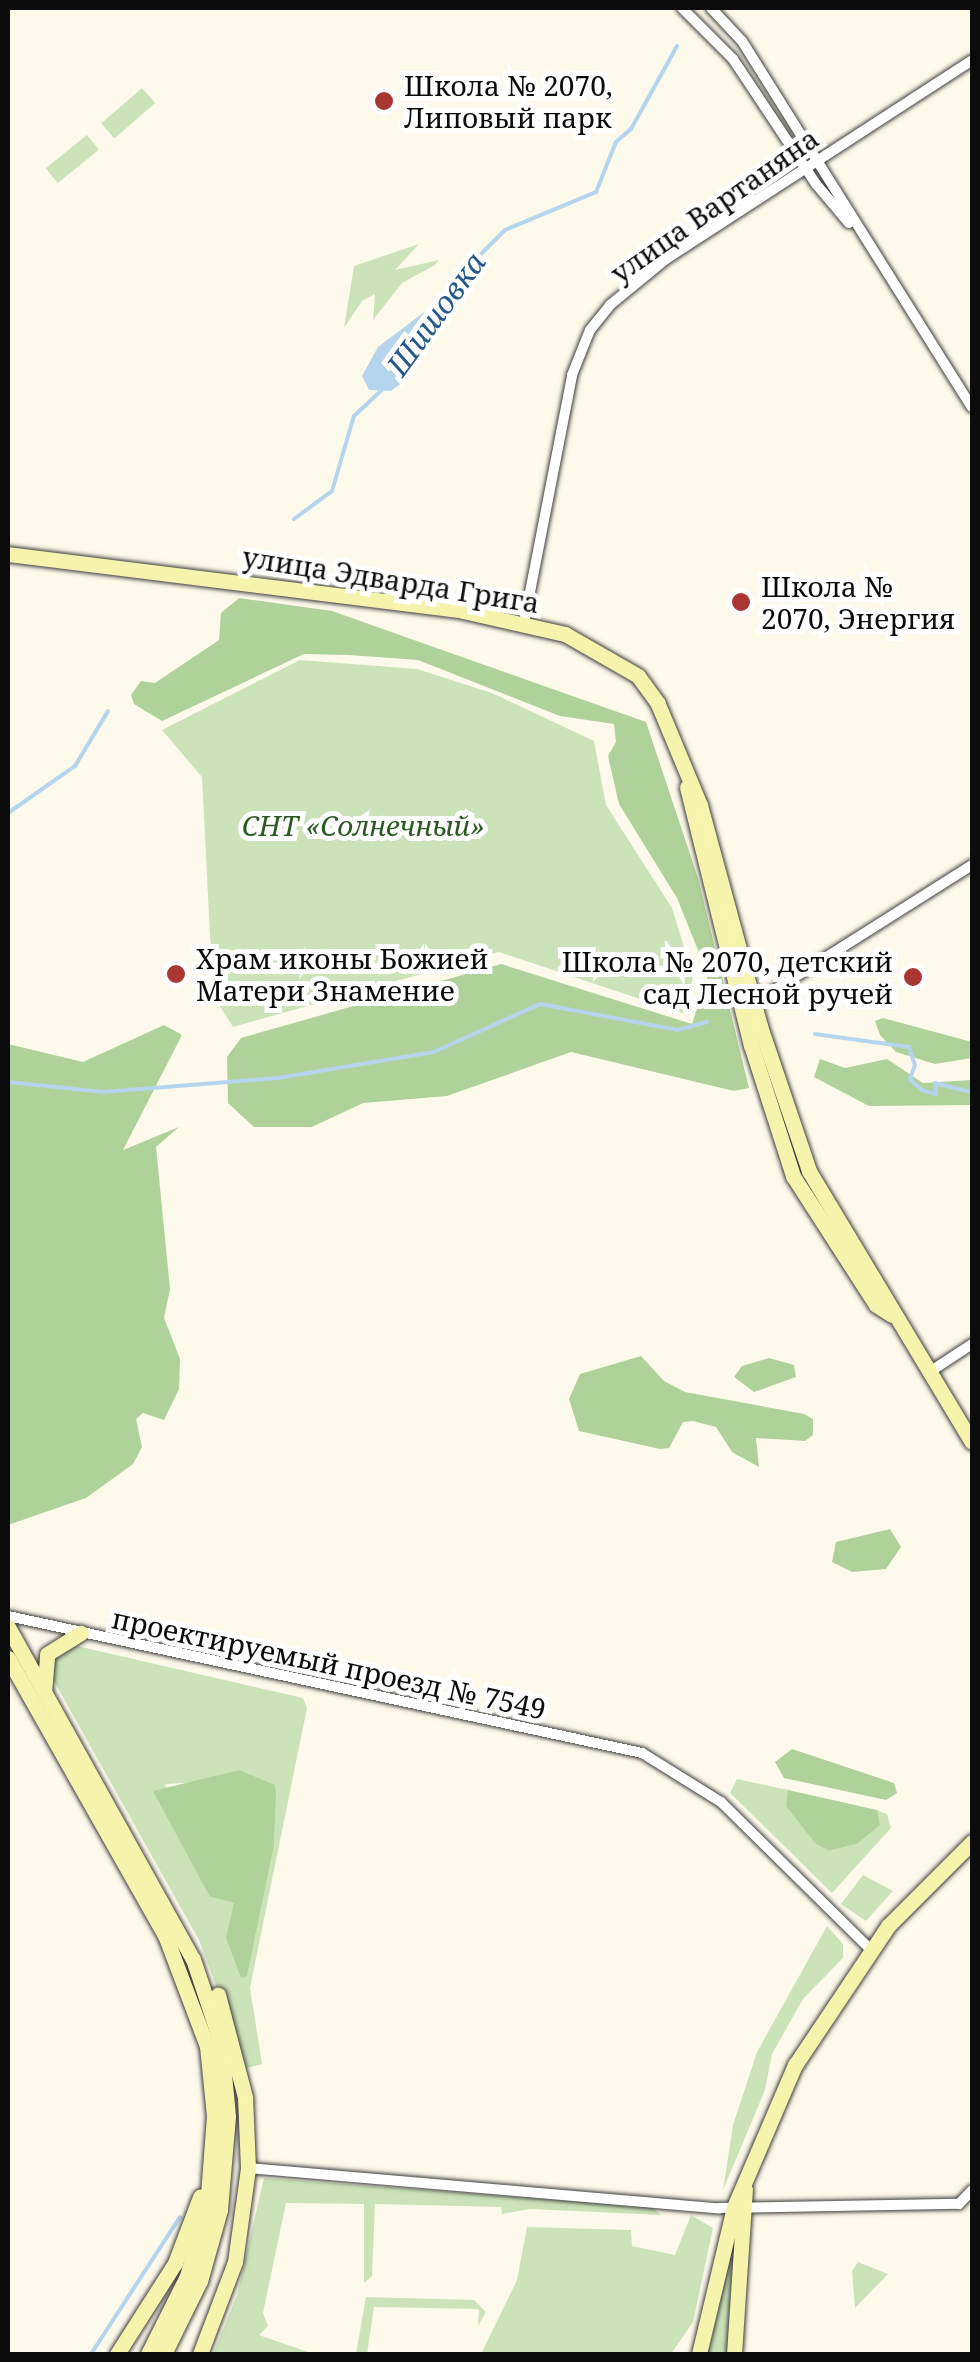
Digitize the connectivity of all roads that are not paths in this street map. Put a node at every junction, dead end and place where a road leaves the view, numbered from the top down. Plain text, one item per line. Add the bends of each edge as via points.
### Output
1 (682, 8) edge
2 (711, 8) edge
3 (972, 60) edge
4 (819, 160) junction
5 (805, 168) junction
6 (860, 235) junction
7 (972, 407) edge
8 (8, 554) edge
9 (524, 624) junction
10 (972, 866) edge
11 (749, 1006) junction
12 (972, 1344) edge
13 (928, 1372) junction
14 (972, 1442) edge
15 (8, 1616) edge
16 (8, 1627) edge
17 (82, 1633) junction
18 (8, 1658) edge
19 (44, 1696) junction
20 (972, 1842) edge
21 (179, 1931) junction
22 (870, 1949) junction
23 (213, 2145) junction
24 (248, 2168) junction
25 (972, 2190) edge
26 (739, 2206) junction
27 (117, 2354) edge
28 (148, 2354) edge
29 (164, 2354) edge
30 (200, 2354) edge
31 (699, 2354) edge
32 (734, 2354) edge

1 - 5 street via 733,59
2 - 4 street via 742,42
3 - 4 street, улица Вартаняна
4 - 5 street, улица Вартаняна
4 - 6 street
5 - 6 street
5 - 9 street, улица Вартаняна via 666,259 590,330 551,465
6 - 7 street
8 - 9 main road, улица Эдварда Грига via 440,607
9 - 11 main road, улица Эдварда Грига via 599,649 638,676 658,704 700,805
10 - 11 street
11 - 13 main road, улица Эдварда Грига via 793,1176
12 - 13 street
13 - 14 main road, улица Эдварда Грига
15 - 17 street, проектируемый проезд № 7549
16 - 19 main road
17 - 19 main road via 47,1654
17 - 22 street, проектируемый проезд № 7549 via 642,1753 699,1784
18 - 23 main road via 185,1978 212,2071
19 - 21 main road
20 - 22 main road
21 - 24 main road via 230,2027 245,2097
21 - 29 main road via 215,2015 228,2116 213,2242
22 - 26 main road via 795,2065
23 - 27 main road via 187,2237
23 - 28 main road via 200,2238
24 - 26 street
24 - 30 main road via 235,2262
25 - 26 street via 959,2204
26 - 31 main road
26 - 32 main road

